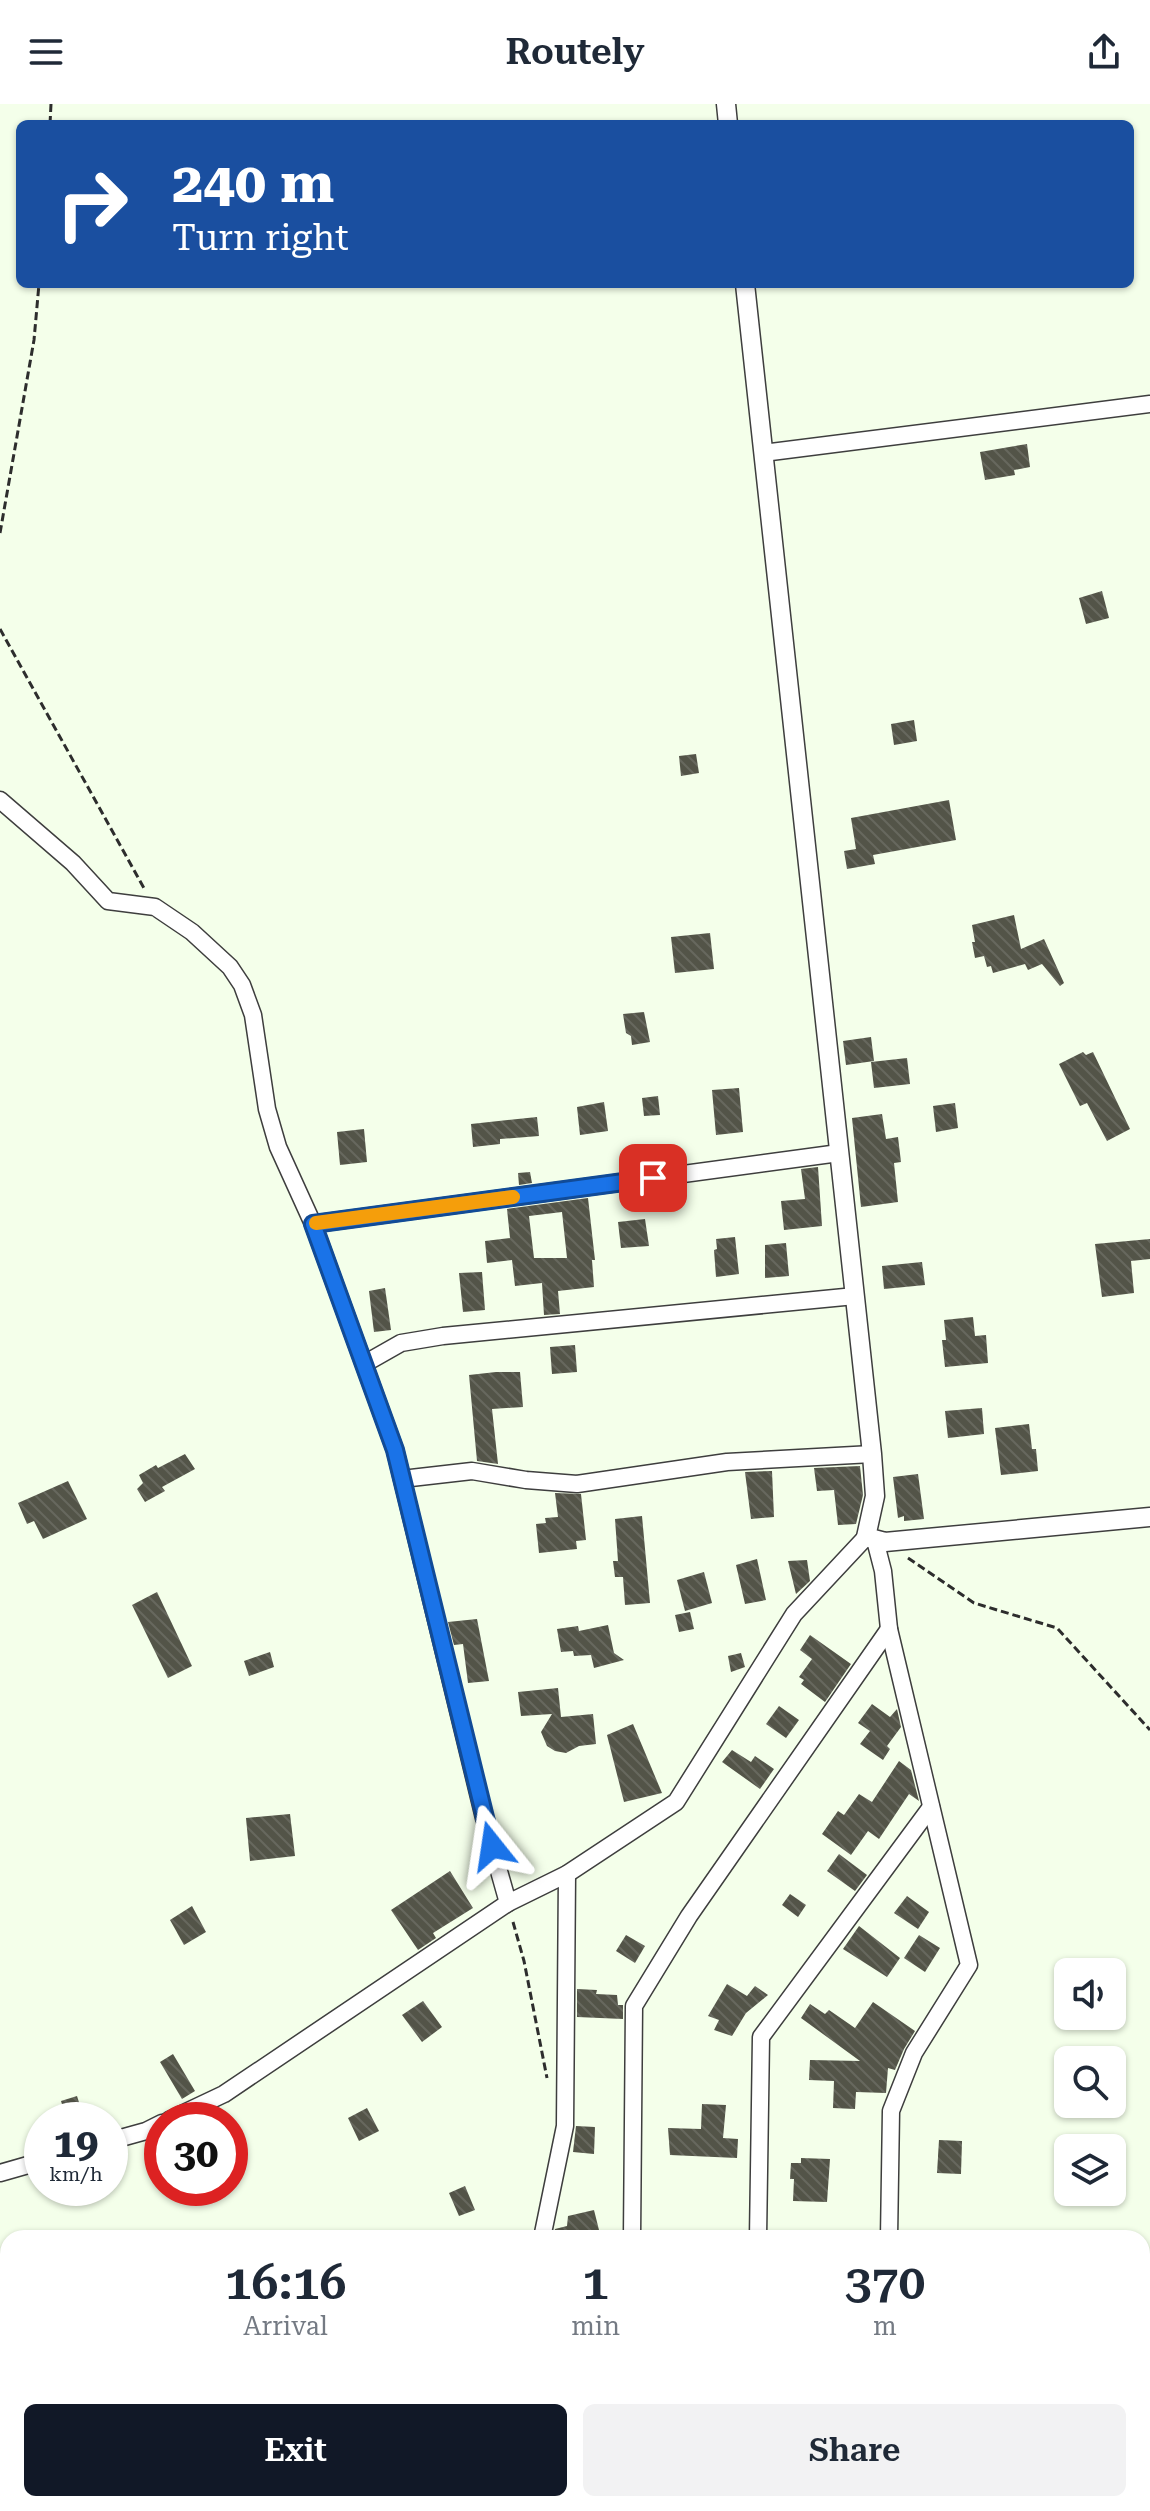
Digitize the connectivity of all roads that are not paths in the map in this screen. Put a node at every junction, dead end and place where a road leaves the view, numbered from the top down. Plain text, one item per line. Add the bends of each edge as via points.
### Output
1 (745, 288) edge
2 (1150, 404) edge
3 (763, 453) junction
4 (0, 800) edge
5 (839, 1153) junction
6 (313, 1224) junction
7 (855, 1296) junction
8 (364, 1364) junction
9 (872, 1454) junction
10 (402, 1479) junction
11 (1150, 1517) edge
12 (875, 1540) junction
13 (889, 1629) junction
14 (931, 1807) junction
15 (567, 1874) junction
16 (508, 1903) junction
17 (207, 2102) edge
18 (24, 2166) edge
19 (0, 2173) edge
20 (544, 2230) edge
21 (632, 2230) edge
22 (758, 2230) edge
23 (889, 2230) edge

1 - 3 street
2 - 3 street
3 - 5 street
4 - 6 street via 108,901 155,907 230,967 253,1015 278,1147
5 - 6 street
5 - 7 street
6 - 8 street
7 - 8 street via 443,1336 401,1343
7 - 9 street
8 - 10 street
9 - 10 street via 727,1462 577,1484 472,1471
9 - 12 street
10 - 16 street
11 - 12 street
12 - 13 street
12 - 15 street via 794,1614 676,1802
13 - 14 street
13 - 21 street via 689,1916 634,2006
14 - 22 street via 761,2037
14 - 23 street via 969,1965 914,2053 891,2111
15 - 16 street
15 - 20 street via 565,2126
16 - 17 street
18 - 19 street

